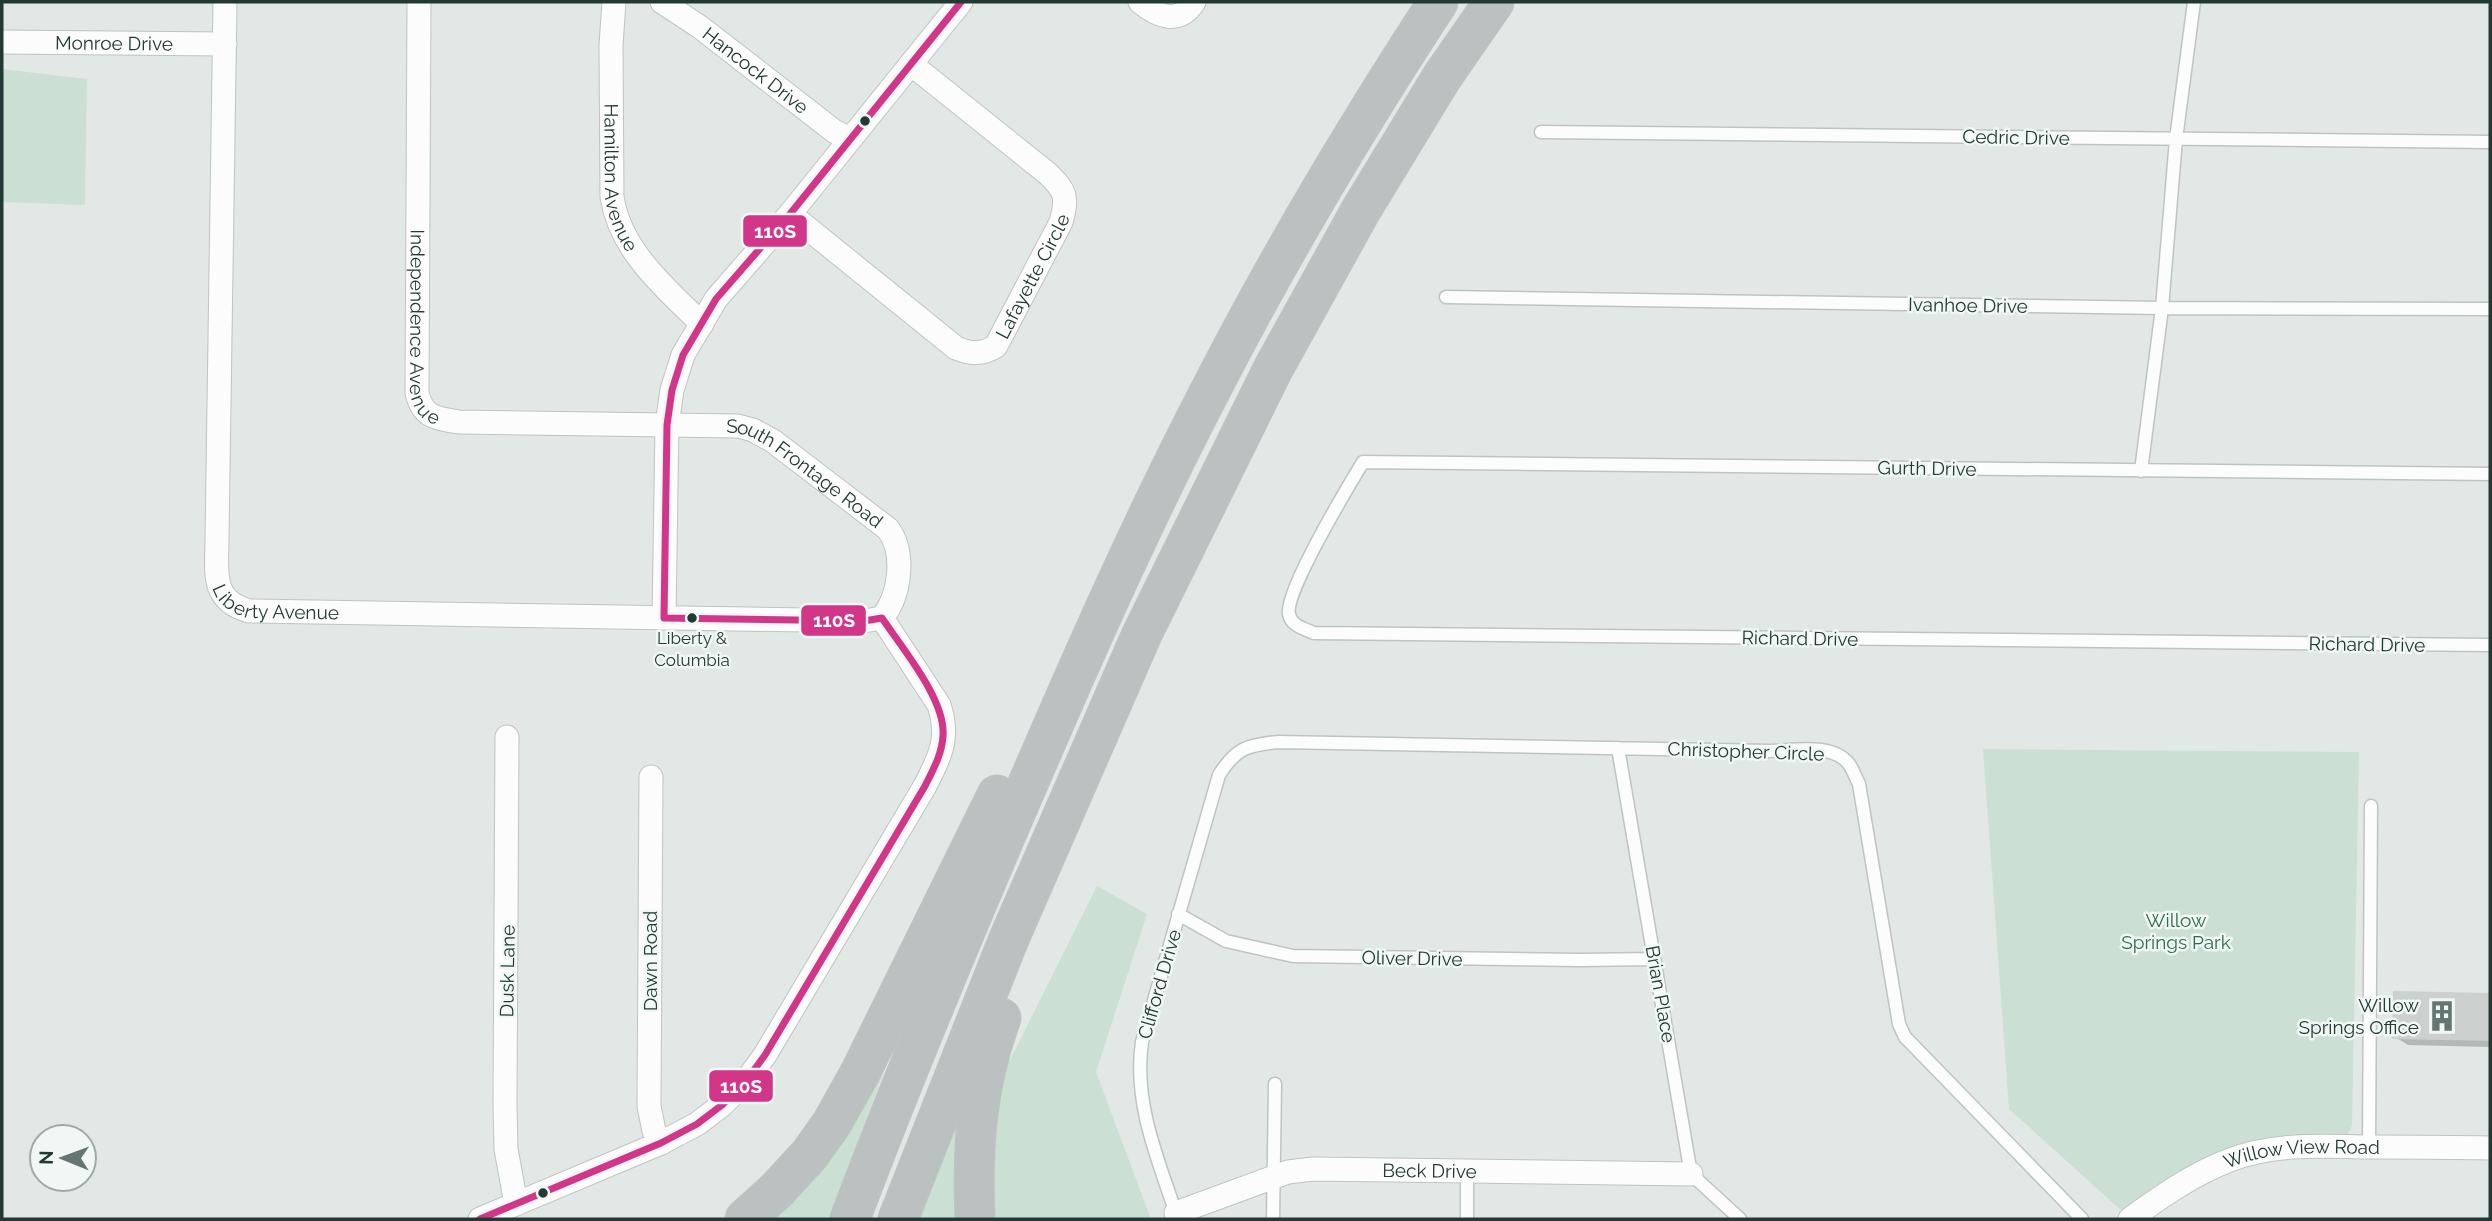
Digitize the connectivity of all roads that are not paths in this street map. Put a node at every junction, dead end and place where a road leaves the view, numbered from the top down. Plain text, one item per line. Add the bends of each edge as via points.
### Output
1 (225, 2) edge
2 (419, 2) edge
3 (614, 2) edge
4 (662, 2) edge
5 (961, 2) edge
6 (1140, 2) edge
7 (1194, 2) edge
8 (1438, 2) edge
9 (1494, 2) edge
10 (2194, 2) edge
11 (2, 41) edge
12 (225, 44) junction
13 (911, 64) junction
14 (1541, 132) dead end
15 (849, 139) junction
16 (2176, 139) junction
17 (2490, 142) edge
18 (790, 214) junction
19 (1446, 297) dead end
20 (2162, 308) junction
21 (2490, 309) edge
22 (702, 324) junction
23 (667, 425) junction
24 (1363, 462) joint
25 (2141, 471) junction
26 (2490, 474) edge
27 (1122, 574) junction
28 (664, 618) junction
29 (882, 618) junction
30 (1142, 634) junction
31 (2490, 645) edge
32 (507, 737) dead end
33 (1618, 748) junction
34 (1235, 754) joint
35 (651, 776) dead end
36 (2371, 806) dead end
37 (1178, 914) junction
38 (1654, 959) junction
39 (1275, 1084) dead end
40 (661, 1143) junction
41 (2369, 1147) junction
42 (2490, 1148) edge
43 (1467, 1172) junction
44 (1691, 1174) junction
45 (1273, 1178) junction
46 (516, 1204) junction
47 (1177, 1216) edge
48 (480, 1219) edge
49 (745, 1219) edge
50 (850, 1219) edge
51 (898, 1219) edge
52 (975, 1219) edge
53 (1273, 1219) edge
54 (1467, 1219) edge
55 (1740, 1219) edge
56 (2082, 1219) edge
57 (2130, 1219) edge

1 - 12 street, Liberty Avenue
2 - 23 street, Independence Avenue via 420,406 437,418 459,422
3 - 22 street, Hamilton Avenue via 615,217 635,252
4 - 15 street, Hancock Drive
5 - 13 street
6 - 7 street via 1160,16 1184,13
8 - 27 highway via 1279,263 1207,397
9 - 30 highway via 1361,209 1273,369
10 - 16 lane
11 - 12 street, Monroe Drive
12 - 28 street, Liberty Avenue via 217,539 217,578 224,599 249,611
13 - 15 street
13 - 18 street, Lafayette Circle via 1047,173 1065,195 1061,222 996,346 973,354 956,348
14 - 16 lane, Cedric Drive
15 - 18 street
16 - 17 lane, Cedric Drive
16 - 20 lane
18 - 22 street via 716,299
19 - 20 lane, Ivanhoe Drive
20 - 21 lane, Ivanhoe Drive
20 - 25 lane
22 - 23 street via 684,355
23 - 28 street
23 - 29 street, South Frontage Road via 753,430 888,529 897,548 898,570 894,598
24 - 25 lane, Gurth Drive
24 - 31 lane, Richard Drive via 1289,603 1292,621 1314,633
25 - 26 lane, Gurth Drive
27 - 49 highway via 1028,733 832,1123 810,1154
27 - 50 highway via 954,957
28 - 29 street, Liberty Avenue
29 - 40 street via 939,705 944,721 939,759 765,1055 722,1105
30 - 51 highway via 1018,917
30 - 52 highway via 983,1077 973,1170
32 - 46 street, Dusk Lane via 505,1105 506,1149
33 - 34 lane, Christopher Circle via 1278,742 1251,744
33 - 38 lane, Brian Place
33 - 56 lane, Christopher Circle via 1820,750 1850,765 1859,784 1899,1024 1905,1037
34 - 37 lane, Clifford Drive via 1219,775
35 - 40 street, Dawn Road via 649,1106
36 - 41 lane
37 - 38 lane, Oliver Drive via 1226,941 1293,956
37 - 47 lane, Clifford Drive via 1139,1062 1142,1103
38 - 44 lane, Brian Place
39 - 45 lane
40 - 46 street
41 - 42 street, Willow View Road
41 - 57 street, Willow View Road via 2301,1146 2233,1158 2177,1186
43 - 44 street, Beck Drive
43 - 45 street, Beck Drive via 1313,1169
43 - 54 lane
44 - 55 lane
45 - 47 street, Beck Drive
45 - 53 lane
46 - 48 street

